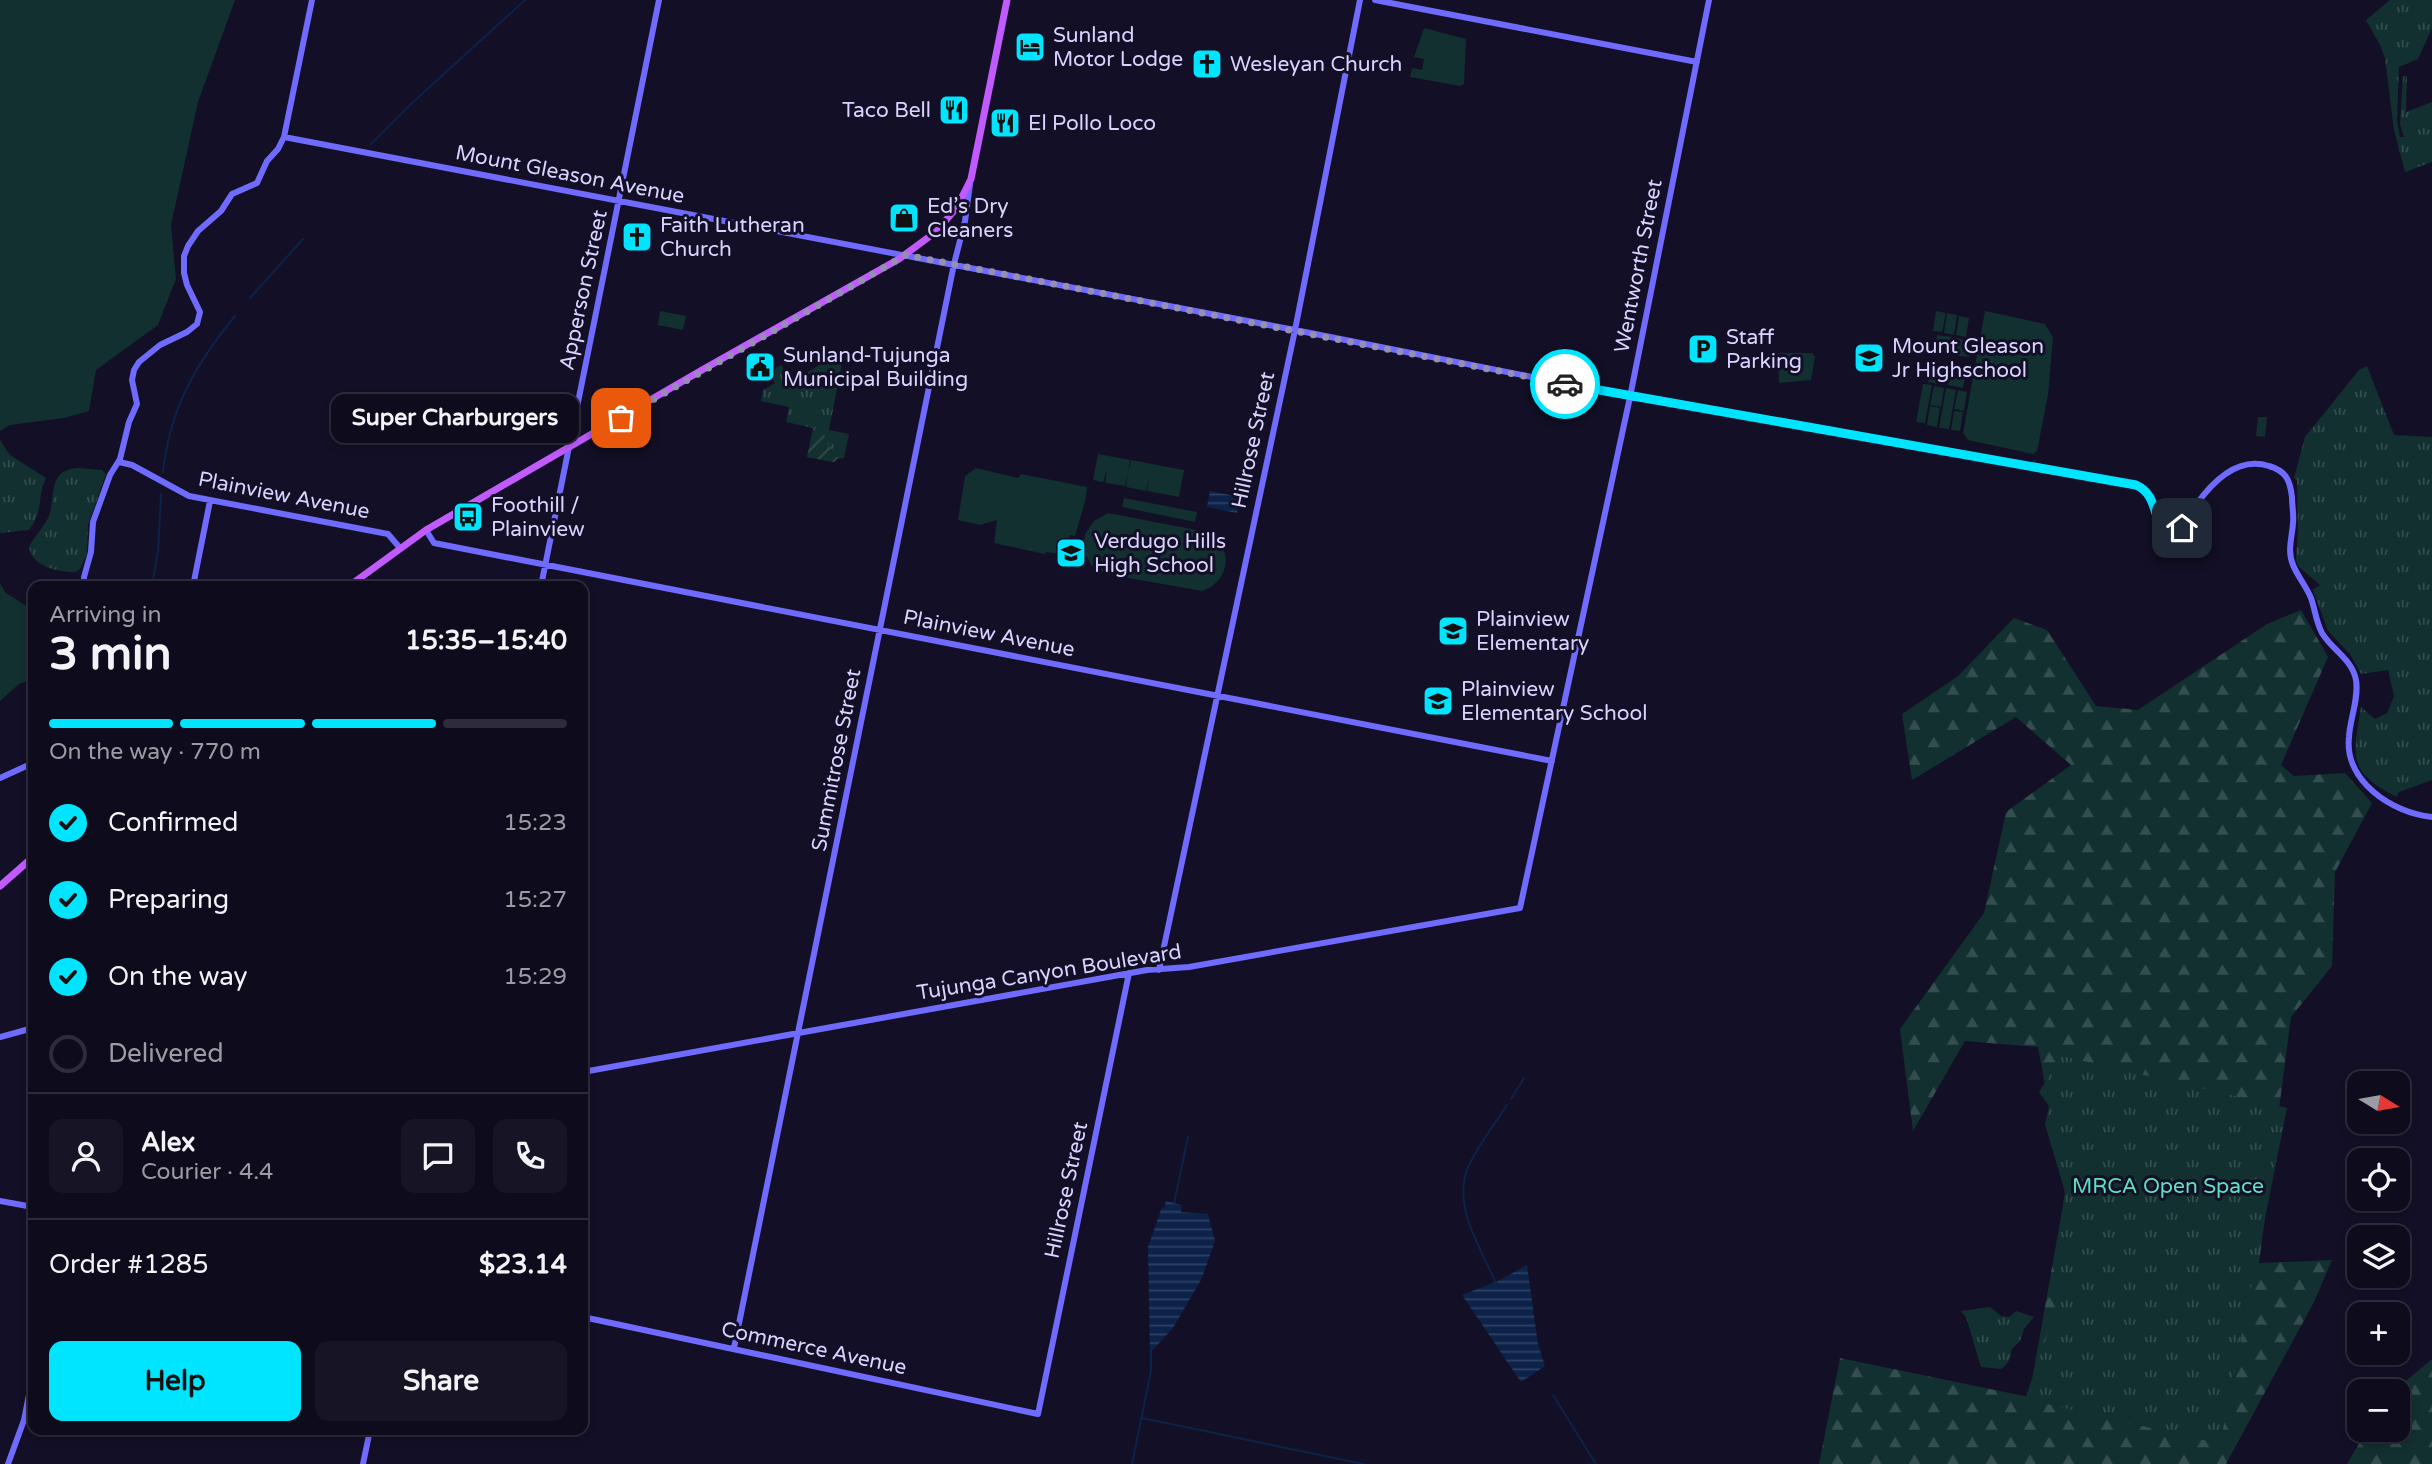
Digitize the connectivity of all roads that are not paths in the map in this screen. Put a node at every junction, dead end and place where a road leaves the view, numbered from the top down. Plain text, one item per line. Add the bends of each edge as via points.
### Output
1 (312, 0) edge
2 (659, 0) edge
3 (1007, 0) edge
4 (1360, 0) edge
5 (1374, 0) edge
6 (1709, 0) edge
7 (1697, 62) junction
8 (284, 137) junction
9 (971, 178) junction
10 (620, 201) junction
11 (906, 255) junction
12 (954, 264) junction
13 (1295, 330) junction
14 (1630, 397) junction
15 (568, 448) junction
16 (119, 462) junction
17 (210, 501) junction
18 (426, 530) junction
19 (400, 548) junction
20 (545, 565) junction
21 (84, 581) edge
22 (194, 581) edge
23 (356, 581) edge
24 (542, 581) edge
25 (880, 630) junction
26 (1216, 695) junction
27 (1552, 761) junction
28 (28, 765) edge
29 (0, 778) edge
30 (2432, 817) edge
31 (28, 861) edge
32 (0, 886) edge
33 (1520, 908) joint
34 (1159, 970) junction
35 (1129, 973) junction
36 (28, 1029) edge
37 (798, 1033) junction
38 (0, 1037) edge
39 (588, 1071) edge
40 (0, 1200) edge
41 (28, 1206) edge
42 (588, 1318) edge
43 (734, 1348) junction
44 (28, 1400) edge
45 (1038, 1413) joint
46 (369, 1435) edge
47 (8, 1464) edge
48 (363, 1464) edge

1 - 8 street
2 - 10 street, Apperson Street
3 - 9 main road
4 - 13 street, Hillrose Street
5 - 7 street
6 - 7 street, Wentworth Street
7 - 14 street, Wentworth Street
8 - 10 street, Mount Gleason Avenue
8 - 16 street via 265,163 257,184 232,194 188,246 184,273 200,312 199,322 136,365 132,380 137,404
9 - 11 main road via 948,220
9 - 12 street, Summitrose Street
10 - 11 street, Mount Gleason Avenue
10 - 15 street, Apperson Street
11 - 12 street, Mount Gleason Avenue
11 - 15 main road
12 - 13 street, Mount Gleason Avenue
12 - 25 street, Summitrose Street
13 - 14 street, Mount Gleason Avenue
13 - 26 street, Hillrose Street
14 - 27 street, Wentworth Street
14 - 30 street, Mount Gleason Avenue via 2136,485 2147,491 2160,525 2171,534 2182,528 2203,495 2233,468 2253,463 2277,469 2291,487 2292,564 2308,592 2322,634 2355,677 2357,694 2348,747 2352,766 2376,793
15 - 18 main road
15 - 20 street, Apperson Street
16 - 17 street, Plainview Avenue via 187,495
16 - 21 street via 93,522
17 - 19 street, Plainview Avenue via 388,534
17 - 22 street
18 - 19 main road
18 - 20 street, Plainview Avenue via 435,543
19 - 23 main road
20 - 24 street, Apperson Street
20 - 25 street, Plainview Avenue
25 - 26 street, Plainview Avenue
25 - 37 street, Summitrose Street
26 - 27 street, Plainview Avenue
26 - 34 street, Hillrose Street
27 - 33 street, Wentworth Street
28 - 29 street
31 - 32 main road
33 - 34 street, Tujunga Canyon Boulevard
34 - 35 street, Tujunga Canyon Boulevard
35 - 37 street, Tujunga Canyon Boulevard
35 - 45 street, Hillrose Street
36 - 38 street
37 - 39 street, Tujunga Canyon Boulevard
37 - 43 street, Summitrose Street
40 - 41 street
42 - 43 street, Commerce Avenue
43 - 45 street, Commerce Avenue
44 - 47 street
46 - 48 street

